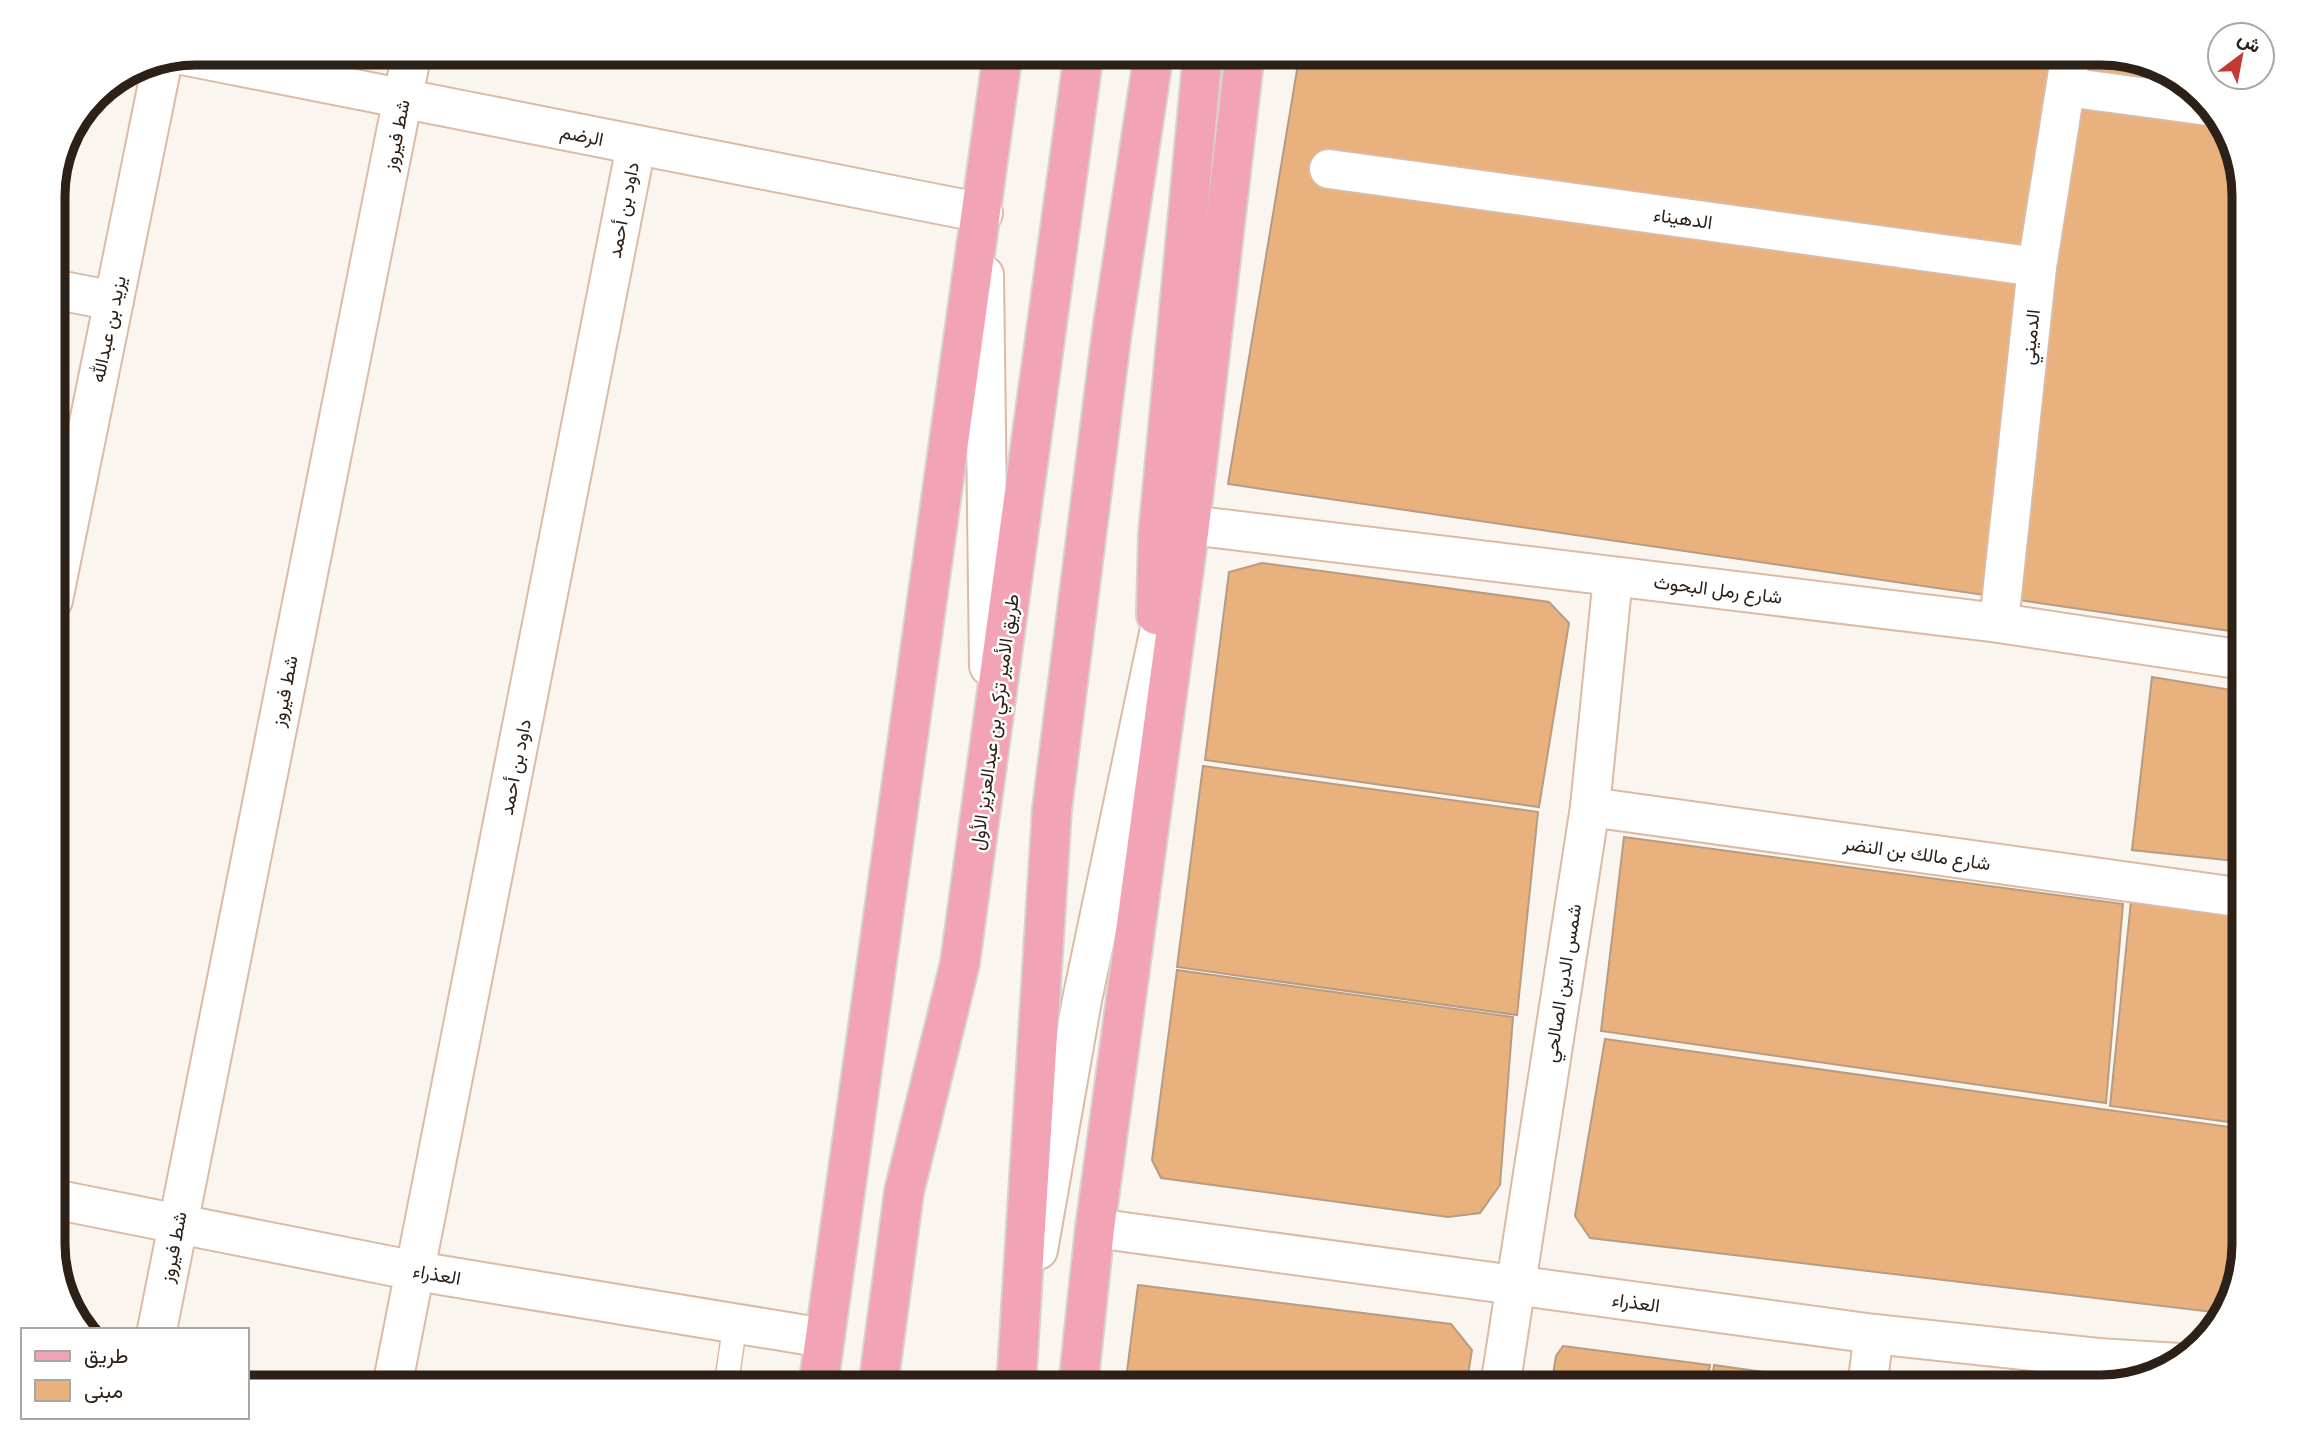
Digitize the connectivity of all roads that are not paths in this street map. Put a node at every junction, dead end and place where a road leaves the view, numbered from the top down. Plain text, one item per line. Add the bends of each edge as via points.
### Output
1 (232, 65) edge
2 (410, 65) edge
3 (1001, 65) edge
4 (1082, 65) edge
5 (1152, 65) edge
6 (1202, 65) edge
7 (1243, 65) edge
8 (161, 70) edge
9 (2068, 70) edge
10 (403, 99) junction
11 (2193, 102) edge
12 (636, 146) junction
13 (1329, 169) dead end
14 (983, 213) junction
15 (2037, 267) junction
16 (65, 291) edge
17 (114, 301) junction
18 (1190, 525) junction
19 (65, 541) edge
20 (1613, 576) junction
21 (1999, 623) junction
22 (1154, 653) junction
23 (2232, 658) edge
24 (990, 755) junction
25 (1590, 807) junction
26 (2232, 896) edge
27 (65, 1201) edge
28 (178, 1224) junction
29 (1095, 1228) junction
30 (416, 1271) junction
31 (1515, 1286) junction
32 (735, 1324) junction
33 (157, 1328) edge
34 (1874, 1334) junction
35 (824, 1338) junction
36 (2146, 1367) edge
37 (2096, 1373) edge
38 (395, 1375) edge
39 (728, 1375) edge
40 (820, 1375) edge
41 (880, 1375) edge
42 (1015, 1375) edge
43 (1016, 1375) edge
44 (1079, 1375) edge
45 (1502, 1375) edge
46 (1869, 1375) edge

1 - 10 street, الرضم
2 - 10 street, شط فيروز
3 - 14 main road
4 - 24 main road, طريق الأمير تركي بن عبدالعزيز الأول
5 - 42 main road via 1112,331 1052,809
6 - 22 main road via 1158,535
7 - 18 main road
8 - 17 street, يزيد بن عبدالله
9 - 11 street
9 - 15 street, الدميني
10 - 12 street, الرضم
10 - 28 street, شط فيروز
12 - 14 street, الرضم
12 - 30 street, داود بن أحمد
13 - 15 street, الدهيناء
14 - 24 street
14 - 35 main road
15 - 21 street, الدميني
16 - 17 street
17 - 19 street, يزيد بن عبدالله
18 - 20 street, شارع رمل البحوث
18 - 22 street
18 - 29 main road
20 - 21 street, شارع رمل البحوث
20 - 25 street, شمس الدين الصالحي
21 - 23 street, شارع رمل البحوث
22 - 43 street via 1082,1000
24 - 41 main road, طريق الأمير تركي بن عبدالعزيز الأول via 960,963 904,1192
25 - 26 street, شارع مالك بن النضر
25 - 31 street, شمس الدين الصالحي
27 - 28 street, العذراء
28 - 30 street, العذراء
28 - 33 street, شط فيروز
29 - 31 street, العذراء
29 - 44 main road
30 - 32 street, العذراء
30 - 38 street, داود بن أحمد
31 - 34 street, العذراء
31 - 45 street, شمس الدين الصالحي
32 - 35 street, العذراء
32 - 39 lane
34 - 37 street, العذراء
34 - 46 street
35 - 40 main road
36 - 37 street, العذراء

